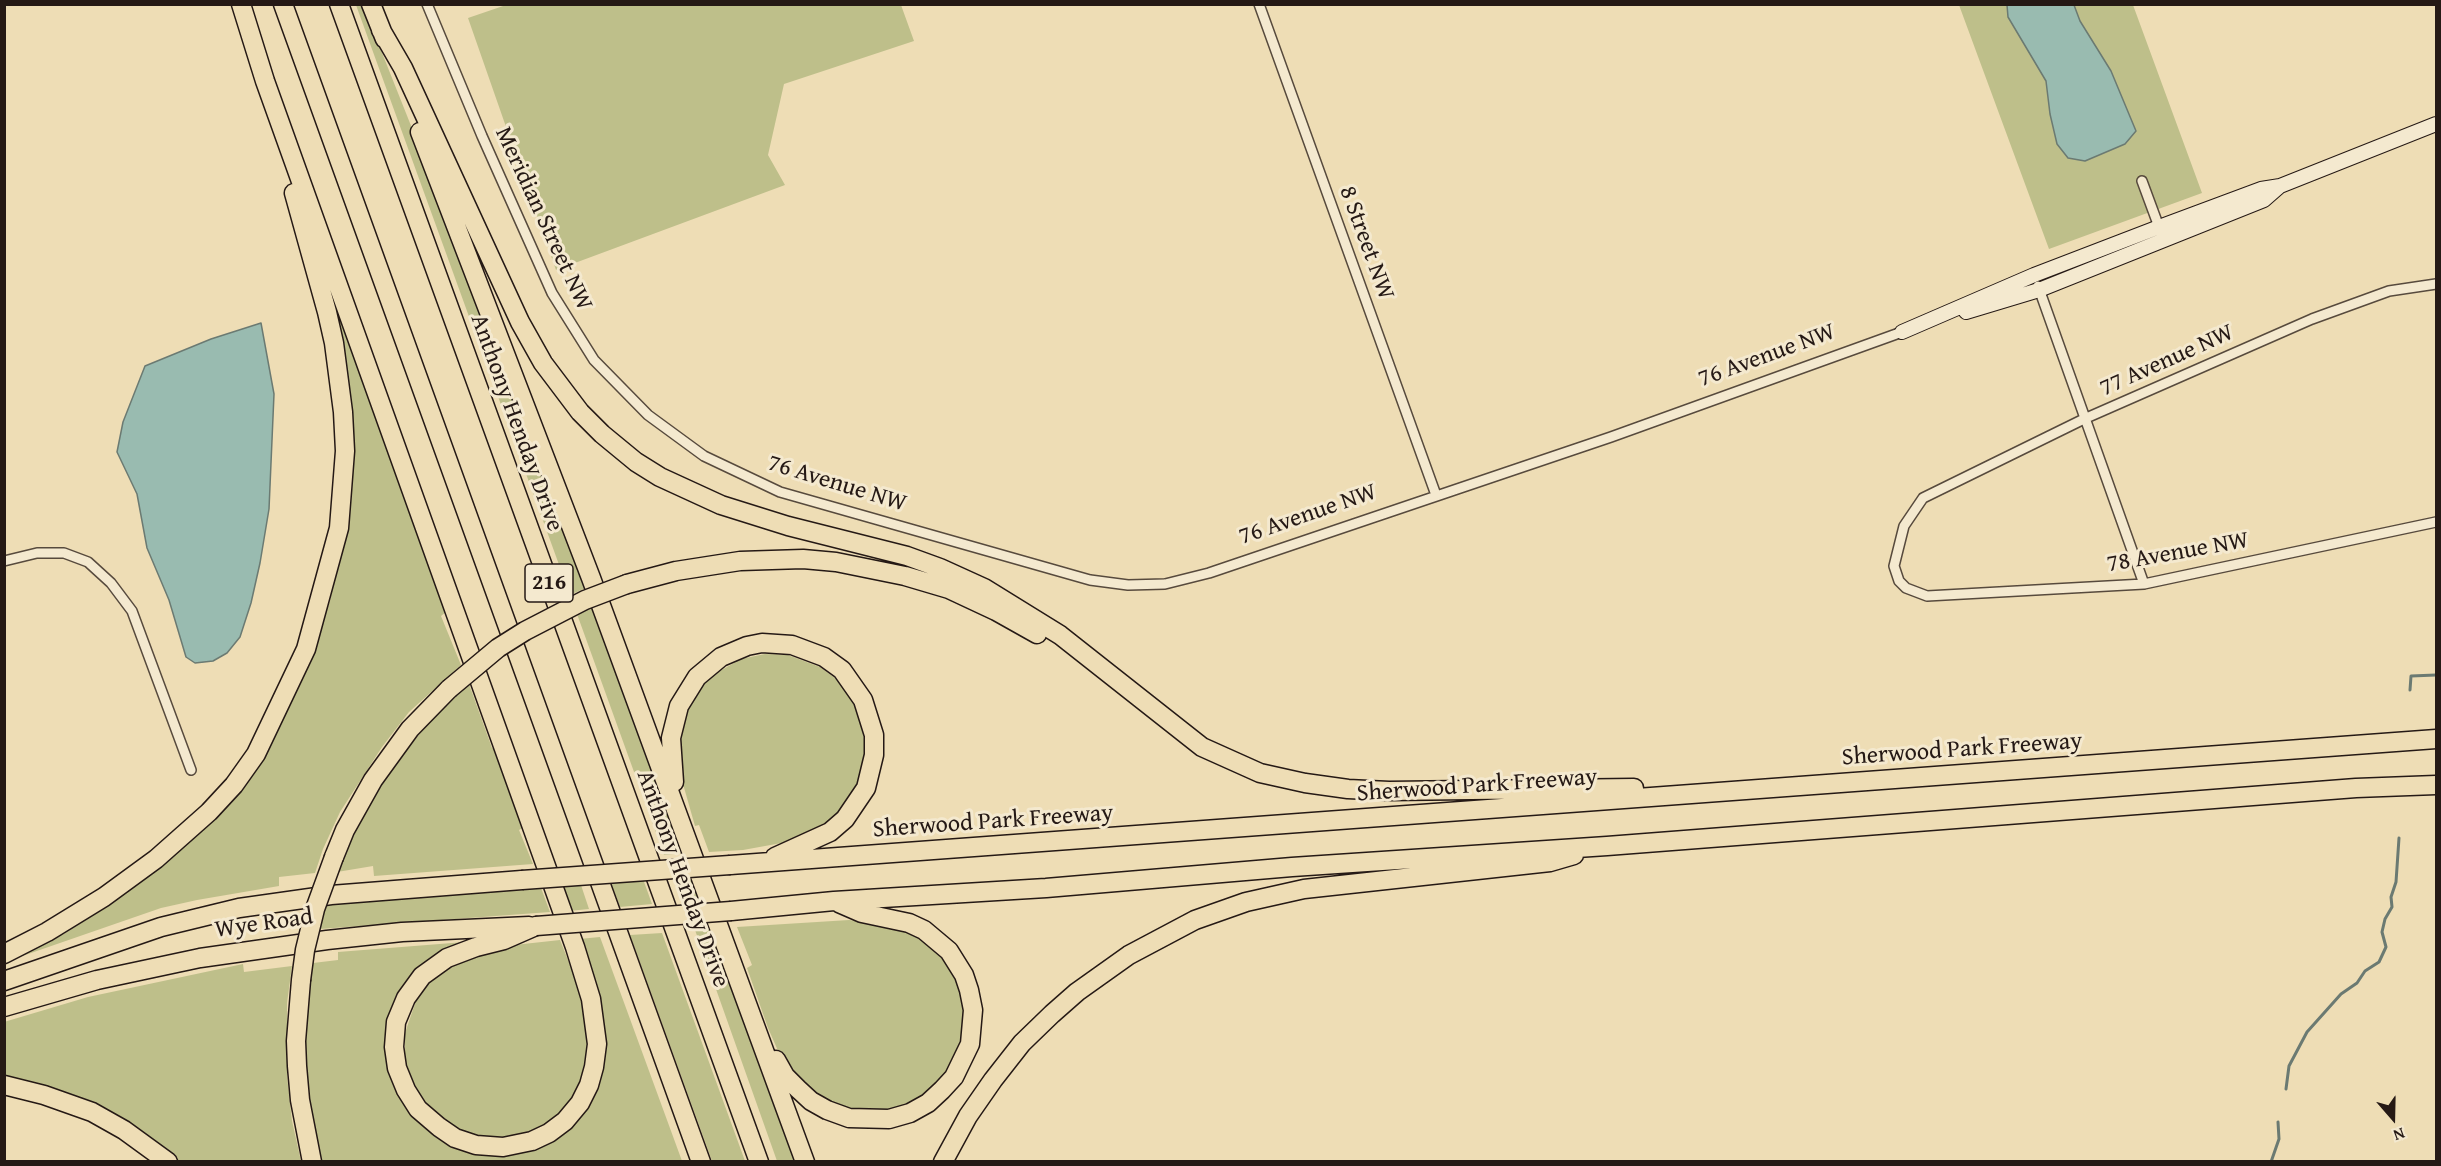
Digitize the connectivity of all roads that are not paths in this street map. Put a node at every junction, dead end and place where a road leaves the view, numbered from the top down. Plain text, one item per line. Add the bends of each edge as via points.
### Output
1 (241, 4) edge
2 (283, 4) edge
3 (339, 4) edge
4 (371, 4) edge
5 (428, 4) edge
6 (1259, 4) edge
7 (381, 30) junction
8 (265, 81) junction
9 (2436, 124) edge
10 (2142, 181) dead end
11 (2280, 186) junction
12 (2159, 227) junction
13 (2034, 275) junction
14 (2436, 284) edge
15 (2039, 291) junction
16 (1902, 332) junction
17 (2084, 419) junction
18 (720, 465) joint
19 (1436, 495) junction
20 (2436, 522) edge
21 (4, 561) edge
22 (2144, 584) junction
23 (1922, 595) joint
24 (1149, 707) junction
25 (2436, 730) edge
26 (2436, 739) edge
27 (2367, 744) junction
28 (191, 770) dead end
29 (2436, 785) edge
30 (2356, 789) junction
31 (1662, 796) junction
32 (2436, 796) edge
33 (675, 805) junction
34 (1607, 846) junction
35 (758, 864) junction
36 (522, 880) joint
37 (834, 901) junction
38 (536, 926) junction
39 (4, 954) edge
40 (4, 981) edge
41 (4, 1007) edge
42 (759, 1032) junction
43 (4, 1085) edge
44 (168, 1161) edge
45 (312, 1161) edge
46 (701, 1161) edge
47 (759, 1161) edge
48 (805, 1161) edge
49 (943, 1161) edge

1 - 8 highway
2 - 46 highway, 216
3 - 47 highway, Anthony Henday Drive / 216
4 - 7 highway
5 - 18 street, Meridian Street NW via 545,279 570,325 594,360 628,397 688,446
6 - 19 street, 8 Street NW
7 - 24 highway via 403,68 530,341 561,389 602,434 660,477 721,505 908,556 984,588 1060,635
7 - 33 highway
8 - 38 highway via 587,983 595,1018 597,1044 592,1076 580,1103 565,1120 532,1141 503,1147 476,1145 439,1127 418,1109 405,1090 394,1047 396,1022 405,998 422,976 447,958
8 - 39 highway via 327,312 343,412 345,452 339,528 306,649 256,754 209,812 156,859 104,897
9 - 11 street, 76 Avenue NW
10 - 12 street
11 - 12 street, 76 Avenue NW via 2261,189
11 - 15 street, 76 Avenue NW via 2264,200
12 - 13 street, 76 Avenue NW
13 - 15 street
13 - 16 street, 76 Avenue NW
14 - 17 street, 77 Avenue NW via 2389,291 2312,319
15 - 16 street, 76 Avenue NW
15 - 17 street
16 - 19 street, 76 Avenue NW via 1611,438
17 - 22 street
17 - 23 street, 77 Avenue NW via 1923,498 1904,526 1894,566 1906,588
18 - 19 street, 76 Avenue NW via 806,501 1090,580 1128,585 1185,580
20 - 22 street, 78 Avenue NW
21 - 28 street via 37,553 64,553 88,562 111,583 132,610
22 - 23 street, 78 Avenue NW
24 - 31 highway via 1202,747 1229,761 1305,783 1389,791 1630,787
24 - 45 highway, bridge via 1070,654 949,589 836,562 783,559 676,571 585,600 525,631 449,689 410,729 373,780 345,830 315,909 301,980 297,1066
25 - 27 highway
26 - 27 highway, Sherwood Park Freeway
27 - 31 highway, Sherwood Park Freeway
29 - 30 highway
30 - 32 highway
30 - 34 highway
31 - 35 highway, Sherwood Park Freeway
33 - 35 highway via 670,753 673,722 687,691 702,672 721,657 762,644 792,645 824,657 853,683 870,717 874,755 866,788 846,819 830,832
33 - 42 highway
34 - 37 highway
34 - 49 highway via 1550,862 1304,889 1246,902 1196,920 1129,955 1052,1014 1022,1043 993,1080
35 - 36 highway, Sherwood Park Freeway, bridge
36 - 40 highway, Wye Road via 331,895 239,908 152,929
37 - 38 highway, bridge
37 - 42 highway via 862,913 909,923 924,930 948,951 963,975 973,1010 970,1044 962,1063 942,1090 910,1113 889,1119 849,1118 811,1101 798,1089 785,1076
38 - 41 highway, Wye Road via 402,932 200,958 97,980
42 - 48 highway
43 - 44 highway via 92,1112

